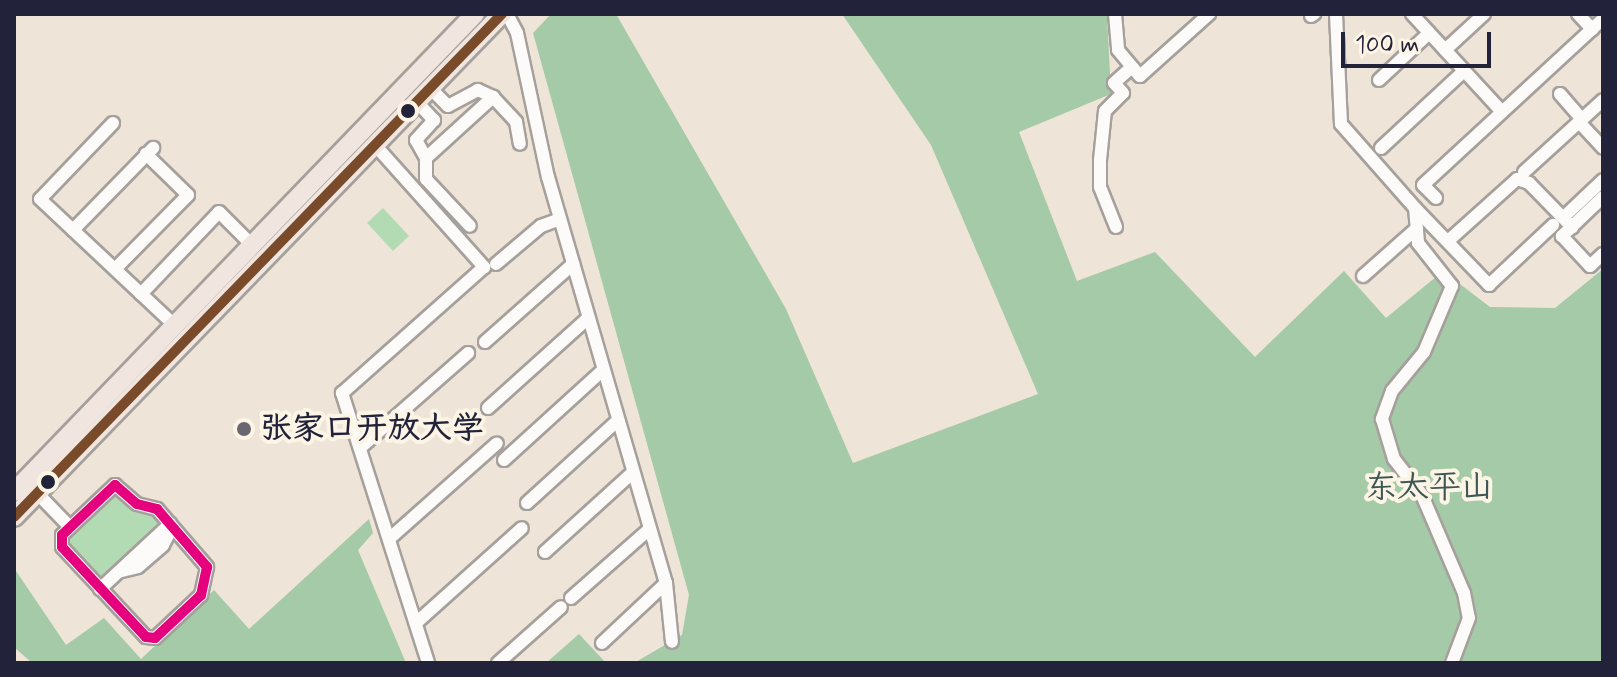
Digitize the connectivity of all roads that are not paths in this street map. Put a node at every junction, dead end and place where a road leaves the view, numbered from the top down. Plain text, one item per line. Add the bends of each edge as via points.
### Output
1 (475, 14) edge
2 (504, 14) edge
3 (1115, 14) edge
4 (1209, 14) edge
5 (1334, 14) edge
6 (1412, 14) edge
7 (1484, 14) edge
8 (1578, 14) edge
9 (1603, 19) edge
10 (1592, 29) junction
11 (1429, 33) junction
12 (1445, 50) junction
13 (1132, 67) junction
14 (1464, 71) junction
15 (1379, 80) dead end
16 (430, 88) junction
17 (1560, 94) dead end
18 (493, 97) junction
19 (1603, 100) edge
20 (417, 102) junction
21 (1502, 112) junction
22 (1580, 120) junction
23 (113, 123) dead end
24 (520, 144) dead end
25 (375, 145) junction
26 (1381, 148) dead end
27 (1603, 148) edge
28 (426, 158) junction
29 (1524, 172) dead end
30 (1603, 180) edge
31 (314, 195) junction
32 (1603, 197) edge
33 (1436, 198) dead end
34 (1415, 208) junction
35 (1568, 213) dead end
36 (560, 219) junction
37 (1553, 225) dead end
38 (470, 226) dead end
39 (1116, 227) dead end
40 (1572, 227) junction
41 (1417, 228) junction
42 (73, 230) junction
43 (1448, 241) junction
44 (252, 245) junction
45 (1603, 254) edge
46 (496, 264) dead end
47 (573, 264) junction
48 (115, 269) junction
49 (1363, 276) dead end
50 (141, 294) junction
51 (588, 318) junction
52 (174, 325) junction
53 (485, 342) dead end
54 (468, 353) dead end
55 (603, 370) junction
56 (488, 408) dead end
57 (617, 421) junction
58 (497, 443) dead end
59 (360, 448) junction
60 (504, 460) dead end
61 (632, 473) junction
62 (14, 492) edge
63 (37, 493) junction
64 (527, 503) dead end
65 (14, 517) edge
66 (171, 525) junction
67 (70, 527) junction
68 (522, 528) dead end
69 (648, 530) junction
70 (389, 539) junction
71 (545, 552) dead end
72 (666, 583) junction
73 (100, 589) junction
74 (416, 623) junction
75 (672, 642) dead end
76 (602, 643) dead end
77 (428, 663) edge
78 (498, 663) edge
79 (1452, 663) edge

1 - 31 main road
2 - 16 main road
2 - 36 street via 517,33
3 - 13 street via 1118,50
4 - 13 street via 1140,76
5 - 34 street via 1341,124
6 - 11 street
7 - 12 street
8 - 10 street
9 - 10 street
10 - 21 street
11 - 12 street
11 - 15 street
12 - 14 street
13 - 39 street via 1114,83 1123,93 1105,111 1100,160 1100,187
14 - 21 street
14 - 26 street
16 - 18 street via 448,106 478,90
16 - 20 main road
17 - 22 street
18 - 24 street via 516,122
18 - 28 street
19 - 22 street
20 - 25 main road
20 - 28 street via 434,120 416,140
21 - 33 street via 1423,185
22 - 27 street
22 - 29 street
23 - 42 street via 40,199
25 - 31 main road
25 - 59 street via 484,267 342,393
28 - 38 street via 426,179
30 - 35 street
31 - 44 main road
31 - 63 main road
32 - 40 street
34 - 41 street
34 - 43 street
36 - 46 street via 541,226
36 - 47 street
37 - 43 street via 1489,285
40 - 43 street via 1529,183 1517,179
40 - 45 street via 1562,236 1590,266
41 - 49 street
41 - 79 street via 1418,243 1450,281 1451,292 1424,352 1392,391 1382,419 1394,459 1422,495 1464,593 1469,618
42 - 48 street
42 - 48 street via 150,151 188,195
44 - 50 street via 219,212
44 - 52 main road
47 - 51 street
47 - 53 street
48 - 50 street
50 - 52 street
51 - 55 street
51 - 56 street
52 - 62 main road
54 - 59 street
55 - 57 street
55 - 60 street
57 - 61 street
57 - 64 street
58 - 70 street
59 - 70 street
61 - 69 street
61 - 71 street
63 - 65 main road
63 - 67 street
66 - 67 street via 157,509 137,504 115,485
66 - 73 street via 163,545
66 - 73 street via 207,567 201,595 155,638 146,637
67 - 73 street via 62,535 62,547
68 - 74 street
69 - 72 street
69 - 78 street
70 - 74 street
72 - 75 street
72 - 76 street
74 - 77 street

